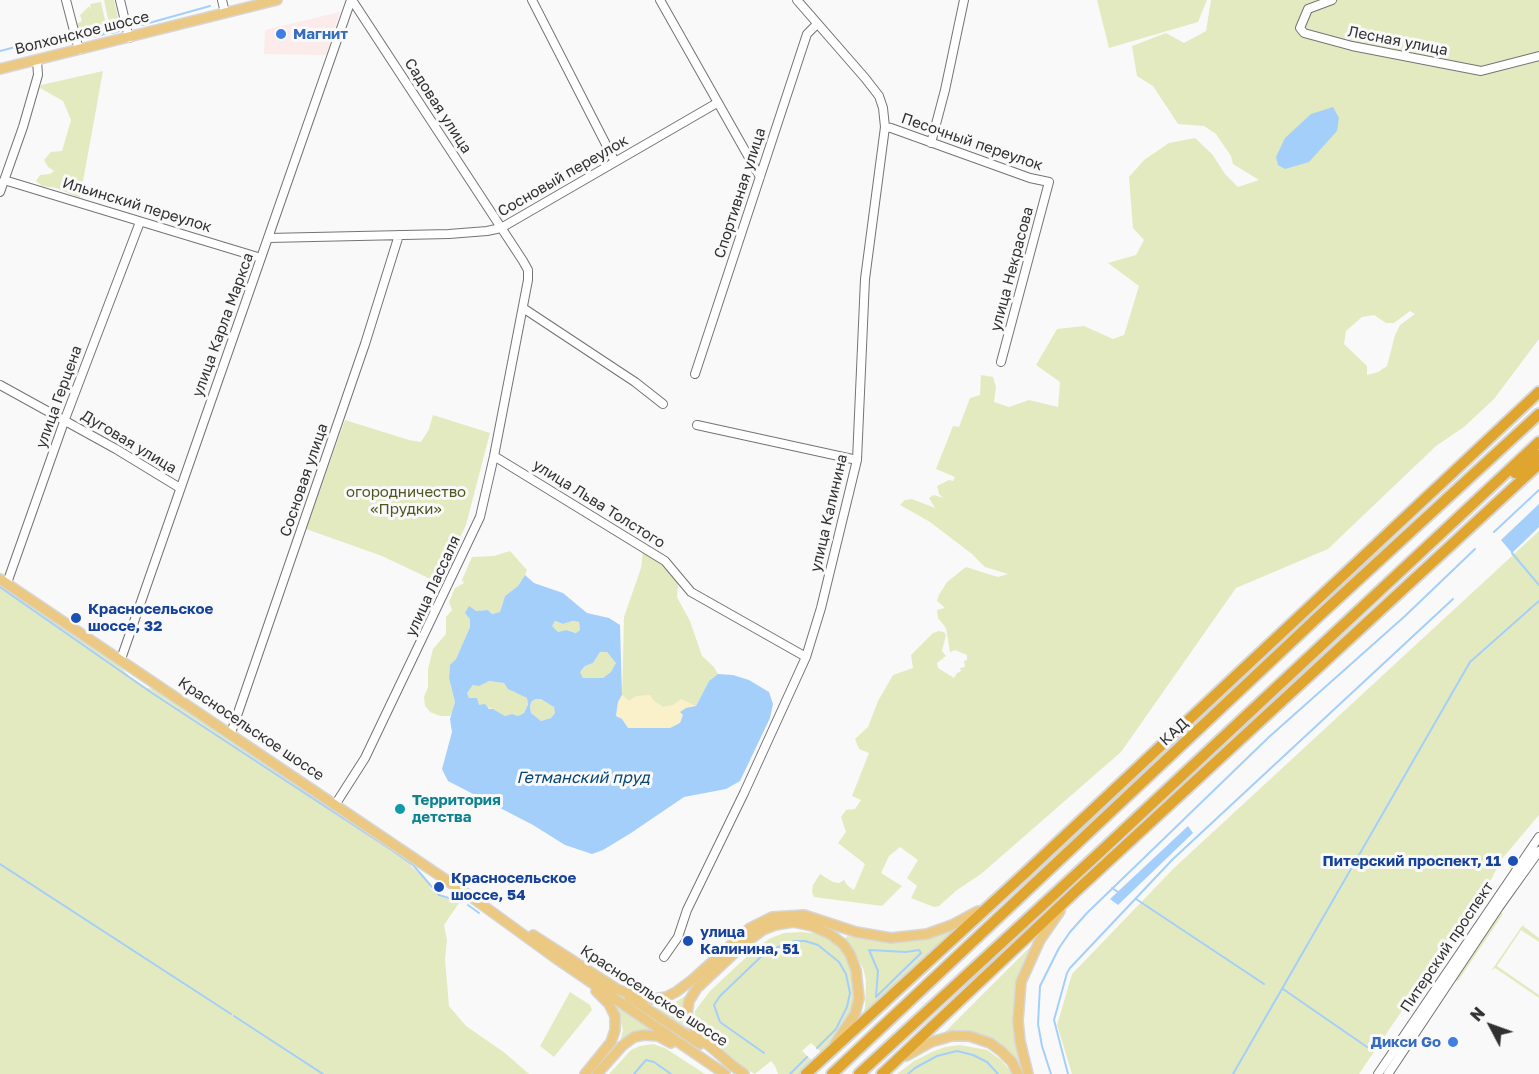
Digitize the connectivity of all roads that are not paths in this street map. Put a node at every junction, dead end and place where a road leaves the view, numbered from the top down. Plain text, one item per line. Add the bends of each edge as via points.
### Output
1 (66, 0) edge
2 (120, 0) edge
3 (222, 0) edge
4 (277, 0) edge
5 (351, 0) edge
6 (532, 0) edge
7 (660, 0) edge
8 (796, 0) edge
9 (964, 0) edge
10 (1332, 0) edge
11 (225, 13) junction
12 (817, 24) junction
13 (129, 38) junction
14 (79, 50) junction
15 (1539, 56) edge
16 (36, 60) junction
17 (0, 69) edge
18 (717, 103) junction
19 (885, 127) junction
20 (931, 143) junction
21 (615, 162) junction
22 (760, 177) junction
23 (4, 180) junction
24 (1049, 182) joint
25 (0, 192) edge
26 (140, 222) junction
27 (501, 228) junction
28 (399, 235) junction
29 (268, 238) junction
30 (261, 258) junction
31 (523, 308) junction
32 (1000, 362) dead end
33 (695, 374) dead end
34 (0, 385) edge
35 (1539, 392) edge
36 (663, 404) dead end
37 (1539, 414) edge
38 (65, 419) junction
39 (697, 425) dead end
40 (1539, 442) edge
41 (1539, 455) edge
42 (494, 456) junction
43 (857, 460) junction
44 (1539, 464) edge
45 (180, 488) junction
46 (1471, 506) junction
47 (4, 581) edge
48 (1318, 616) junction
49 (806, 657) junction
50 (121, 659) junction
51 (1196, 713) junction
52 (231, 733) junction
53 (335, 805) junction
54 (1539, 837) edge
55 (1539, 851) edge
56 (1024, 874) junction
57 (1075, 892) junction
58 (484, 906) junction
59 (554, 957) junction
60 (664, 957) dead end
61 (614, 988) junction
62 (831, 1050) junction
63 (702, 1058) junction
64 (893, 1064) junction
65 (734, 1067) junction
66 (585, 1074) edge
67 (597, 1074) edge
68 (725, 1074) edge
69 (744, 1074) edge
70 (806, 1074) edge
71 (832, 1074) edge
72 (859, 1074) edge
73 (882, 1074) edge
74 (1018, 1074) edge
75 (1028, 1074) edge
76 (1378, 1074) edge
77 (1388, 1074) edge

1 - 14 street
2 - 13 street
3 - 11 street
4 - 11 main road, Волхонское шоссе
5 - 27 street, Садовая улица
5 - 29 street, улица Карла Маркса
6 - 21 street
7 - 18 street
8 - 12 street, улица Калинина
9 - 20 street
10 - 15 street, Лесная улица via 1308,9 1300,28 1304,33 1481,71
11 - 13 main road, Волхонское шоссе
12 - 19 street, улица Калинина via 879,96
12 - 22 street, Спортивная улица via 807,34
13 - 14 main road, Волхонское шоссе
14 - 16 main road, Волхонское шоссе
16 - 17 main road, Волхонское шоссе
16 - 23 street via 38,75
18 - 21 street, Сосновый переулок
18 - 22 street
19 - 20 street, Песочный переулок
19 - 43 street, улица Калинина via 866,279
20 - 24 street, Песочный переулок
21 - 27 street, Сосновый переулок
22 - 33 street, Спортивная улица
23 - 25 street
23 - 26 street, Ильинский переулок
24 - 32 street, улица Некрасова
26 - 30 street, Ильинский переулок
26 - 38 street, улица Герцена
27 - 28 street, Сосновый переулок
27 - 31 street, улица Лассаля via 528,270
28 - 29 street, Сосновый переулок
28 - 52 street, Сосновая улица
29 - 30 street, улица Карла Маркса
30 - 45 street, улица Карла Маркса
31 - 36 street
31 - 42 street, улица Лассаля
34 - 38 street, Дуговая улица
35 - 51 highway
37 - 48 highway, КАД
38 - 45 street, Дуговая улица
38 - 47 street, улица Герцена
39 - 43 street
40 - 46 highway
41 - 46 highway
42 - 49 street, улица Льва Толстого via 665,561 691,592
42 - 53 street, улица Лассаля via 480,517 470,540 365,758
43 - 49 street, улица Калинина
44 - 57 highway
45 - 50 street, улица Карла Маркса
46 - 72 highway
47 - 50 main road, Красносельское шоссе
48 - 51 highway
48 - 71 highway, КАД
49 - 60 street, улица Калинина via 687,910 678,937
50 - 52 main road, Красносельское шоссе
51 - 56 highway
52 - 53 main road, Красносельское шоссе
53 - 58 main road, Красносельское шоссе
54 - 76 street, Питерский проспект
55 - 77 street, Питерский проспект
56 - 61 main road via 970,917 927,934 891,938 856,932 804,915 772,917 744,933 692,980 666,997 638,997
56 - 62 highway
57 - 64 highway
57 - 75 main road via 1040,940 1021,982 1018,1021
58 - 59 main road, Красносельское шоссе
58 - 61 main road, Красносельское шоссе
59 - 63 main road, Красносельское шоссе
59 - 66 main road via 598,993 615,1016 611,1042
61 - 65 main road, Красносельское шоссе
62 - 65 main road via 855,1014 859,998 856,970 843,944 830,934 793,922 763,930 744,944 697,988 689,1001 687,1014 697,1035
62 - 70 highway
63 - 67 main road via 658,1036 644,1035 622,1046
63 - 68 main road, Красносельское шоссе
64 - 73 highway
64 - 74 main road via 931,1042 969,1036 1001,1051
65 - 69 main road, Красносельское шоссе

